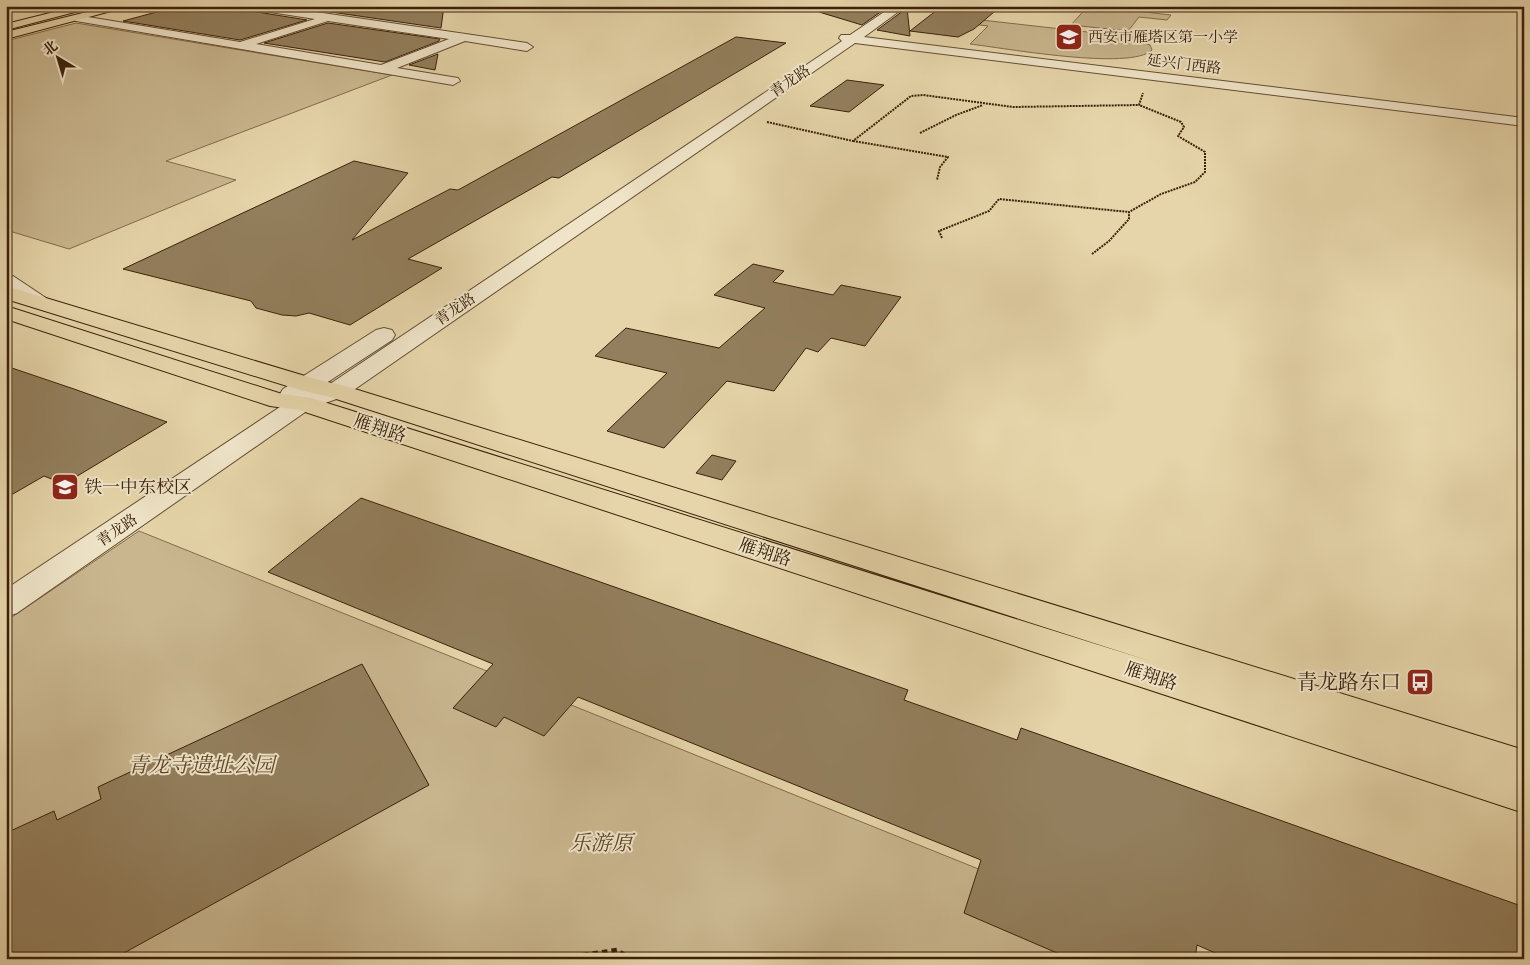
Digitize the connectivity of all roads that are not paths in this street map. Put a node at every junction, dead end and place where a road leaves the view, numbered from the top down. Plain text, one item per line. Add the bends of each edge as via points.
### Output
1 (47, 6) edge
2 (93, 6) edge
3 (99, 6) edge
4 (125, 6) edge
5 (251, 6) edge
6 (888, 6) edge
7 (901, 6) edge
8 (20, 7) edge
9 (67, 7) edge
10 (6, 8) edge
11 (362, 9) dead end
12 (6, 14) edge
13 (76, 18) junction
14 (331, 18) junction
15 (6, 22) edge
16 (6, 28) edge
17 (6, 36) edge
18 (849, 36) junction
19 (465, 38) junction
20 (239, 46) junction
21 (527, 47) dead end
22 (380, 69) junction
23 (453, 81) dead end
24 (1524, 117) edge
25 (1524, 122) edge
26 (6, 280) edge
27 (467, 282) dead end
28 (40, 302) junction
29 (7, 308) edge
30 (400, 325) dead end
31 (307, 395) junction
32 (6, 582) edge
33 (6, 604) edge
34 (1524, 766) edge
35 (1524, 796) edge

1 - 12 main road
2 - 16 main road
3 - 16 main road
4 - 13 main road
5 - 14 street
6 - 18 street, 青龙路
7 - 18 street, 青龙路
8 - 10 main road
8 - 12 main road
9 - 15 main road
11 - 14 street
13 - 17 main road
13 - 20 street
14 - 19 street
14 - 20 street
18 - 24 street, 延兴门西路
18 - 25 street, 延兴门西路
18 - 27 street, 青龙路
18 - 31 street, 青龙路 via 738,117
19 - 21 street
19 - 22 street
20 - 22 street
22 - 23 street
26 - 28 street
28 - 29 main road, 雁翔路
28 - 31 main road, 雁翔路
29 - 31 main road, 雁翔路
30 - 31 street, 青龙路
31 - 32 street, 青龙路
31 - 33 street, 青龙路
31 - 34 main road, 雁翔路
31 - 35 main road, 雁翔路

